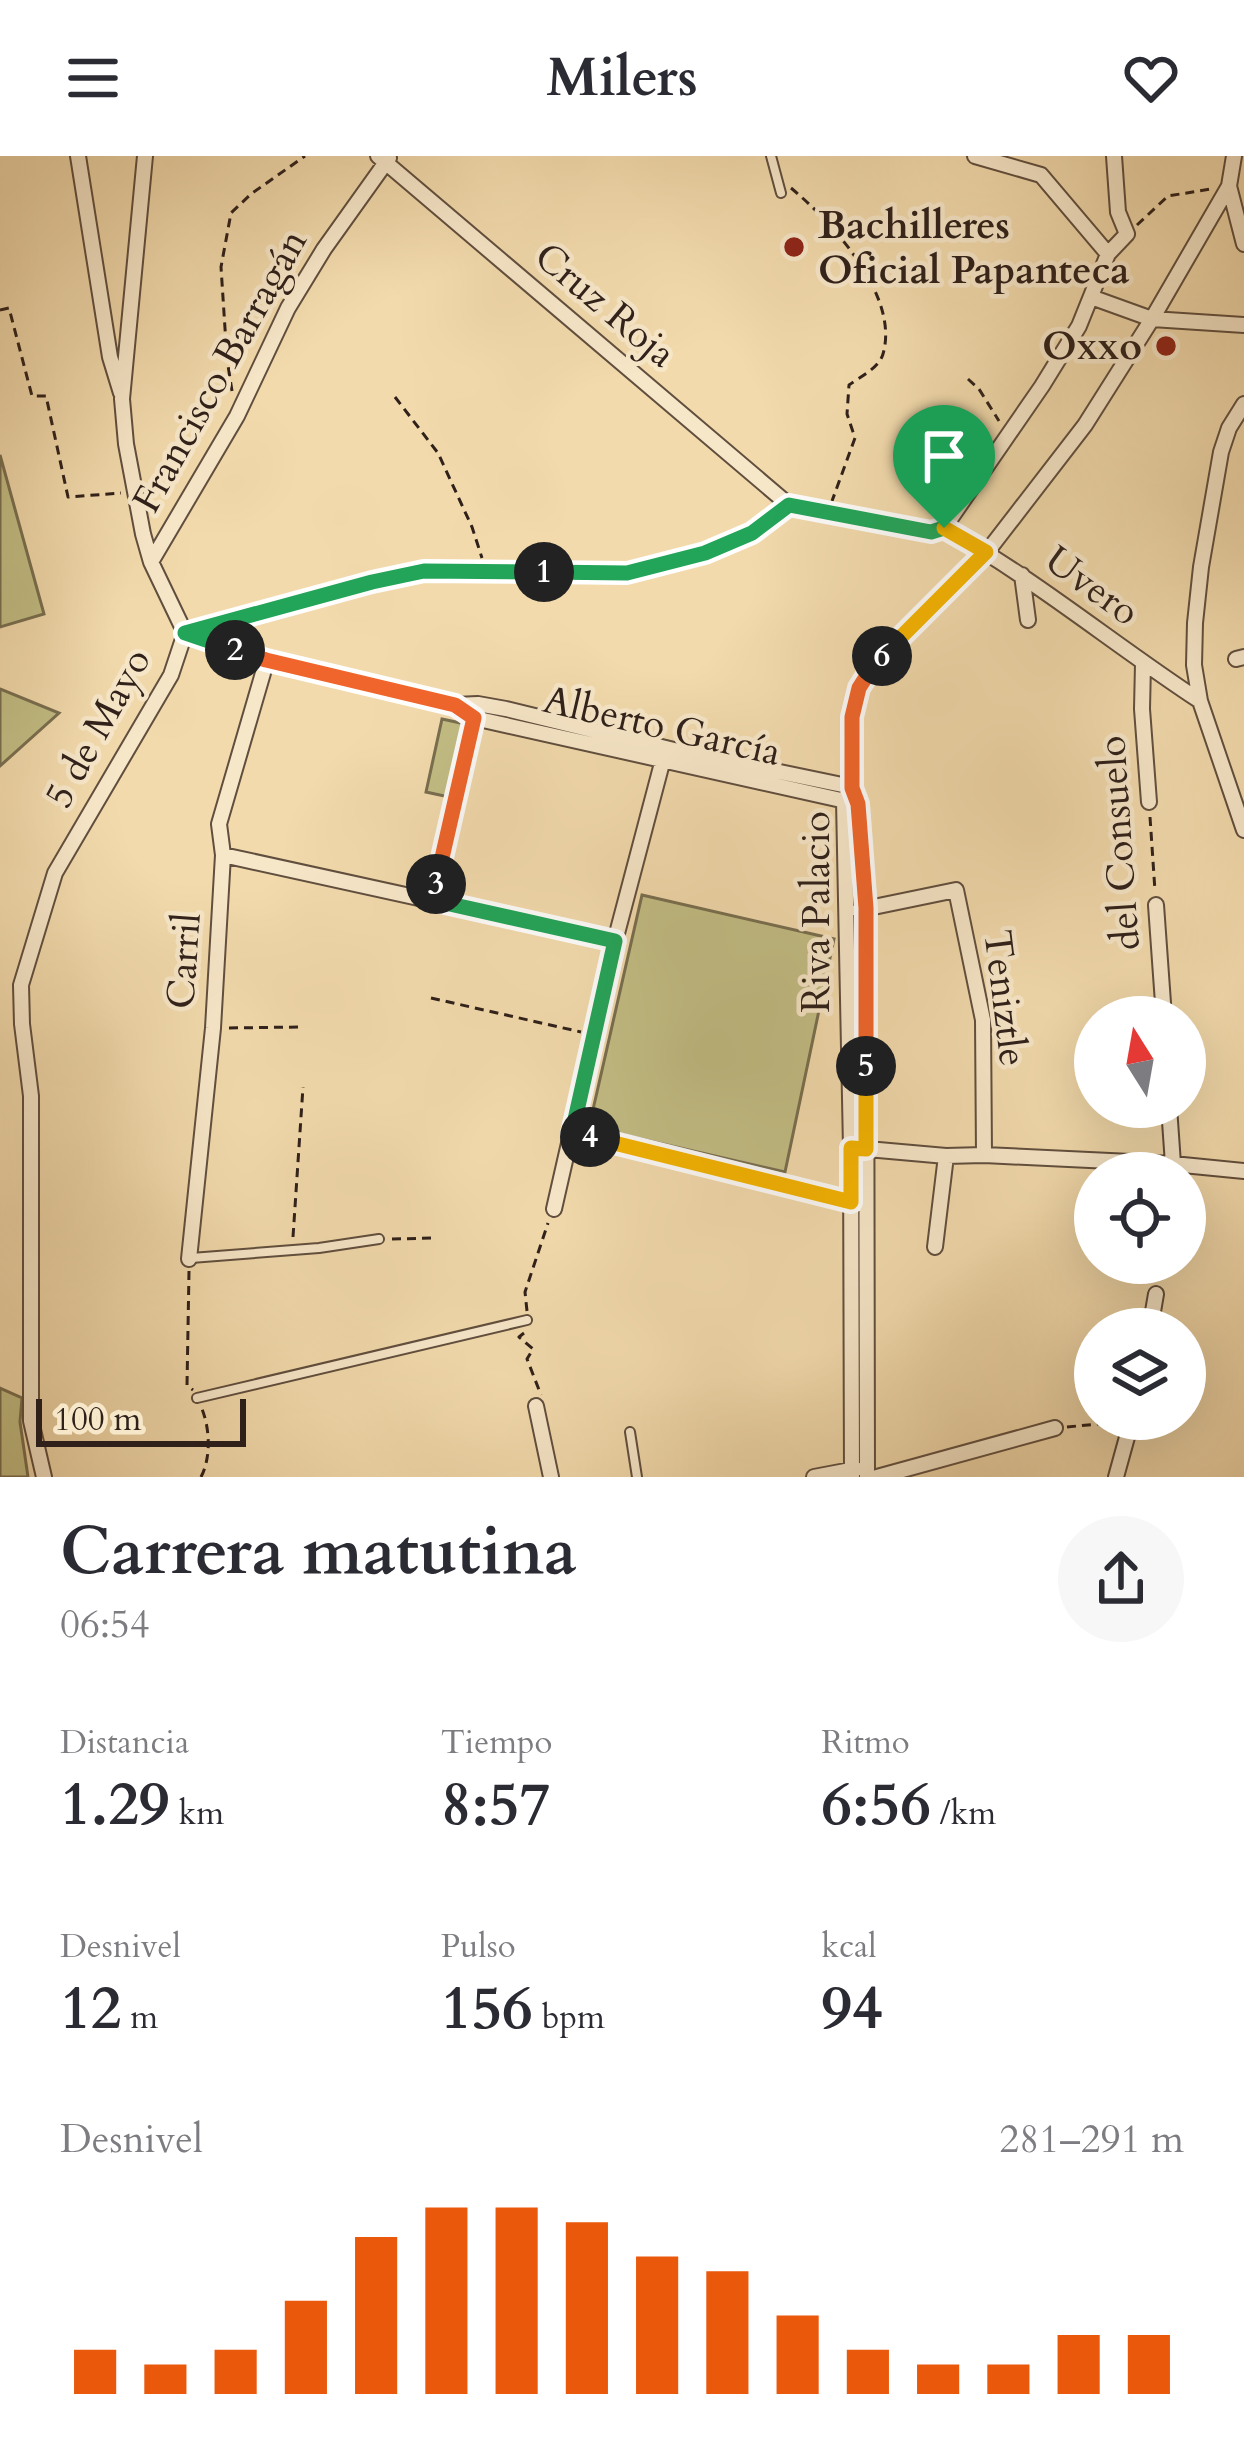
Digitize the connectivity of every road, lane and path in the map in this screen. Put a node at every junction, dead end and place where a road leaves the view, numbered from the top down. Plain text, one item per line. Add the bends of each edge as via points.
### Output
1 (78, 156) edge
2 (145, 156) edge
3 (305, 156) edge
4 (975, 156) edge
5 (1114, 156) edge
6 (770, 157) edge
7 (385, 158) edge
8 (1239, 158) edge
9 (1228, 186) junction
10 (780, 188) joint
11 (1127, 234) junction
12 (1244, 244) edge
13 (1108, 254) junction
14 (1091, 297) junction
15 (0, 310) edge
16 (1152, 319) junction
17 (1244, 325) edge
18 (968, 379) dead end
19 (395, 397) dead end
20 (122, 399) junction
21 (1244, 404) edge
22 (237, 416) junction
23 (1008, 432) junction
24 (135, 491) junction
25 (789, 505) junction
26 (828, 512) junction
27 (944, 528) junction
28 (986, 552) junction
29 (151, 562) junction
30 (485, 570) junction
31 (1022, 575) junction
32 (1028, 620) dead end
33 (185, 633) junction
34 (1143, 664) junction
35 (262, 674) dead end
36 (1200, 701) junction
37 (476, 711) junction
38 (664, 754) junction
39 (852, 797) junction
40 (1149, 802) joint
41 (1244, 830) edge
42 (224, 855) junction
43 (432, 900) junction
44 (1156, 905) joint
45 (866, 908) junction
46 (846, 912) junction
47 (615, 941) junction
48 (1162, 996) edge
49 (431, 998) dead end
50 (299, 1027) dead end
51 (213, 1028) junction
52 (592, 1035) junction
53 (303, 1088) dead end
54 (572, 1133) junction
55 (858, 1148) junction
56 (984, 1155) junction
57 (946, 1156) junction
58 (1074, 1159) edge
59 (1206, 1167) edge
60 (1244, 1171) edge
61 (859, 1204) junction
62 (554, 1208) joint
63 (433, 1238) dead end
64 (379, 1240) joint
65 (935, 1247) dead end
66 (292, 1250) junction
67 (189, 1258) junction
68 (1157, 1284) edge
69 (1156, 1294) joint
70 (1154, 1308) edge
71 (527, 1319) junction
72 (197, 1398) junction
73 (536, 1406) joint
74 (1074, 1427) edge
75 (1055, 1429) joint
76 (630, 1432) dead end
77 (1126, 1440) edge
78 (863, 1473) edge
79 (44, 1477) edge
80 (201, 1477) edge
81 (551, 1477) edge
82 (638, 1477) edge
83 (814, 1477) edge
84 (1116, 1477) edge

1 - 20 street
2 - 20 street, 5 de Mayo
3 - 22 path via 231,213 221,267
4 - 13 street via 1041,175
5 - 11 street
6 - 10 lane
7 - 22 street, Francisco Barragán via 288,308
7 - 25 street, Cruz Roja
8 - 9 street
9 - 11 path via 1168,196
9 - 12 street
9 - 16 street, Riva Palacio
10 - 26 path via 794,189 856,258 886,322 884,354 849,385 855,438
11 - 13 street
13 - 14 street
14 - 16 street
14 - 23 street
15 - 24 path via 9,308 32,396 46,396 68,497
16 - 17 street
16 - 28 street, Riva Palacio via 1085,425
18 - 23 path
19 - 30 path via 438,453
20 - 24 street, 5 de Mayo
21 - 36 street via 1221,452 1201,567 1194,665
22 - 29 street, Francisco Barragán
23 - 27 street
24 - 29 street, 5 de Mayo
25 - 26 street
25 - 30 street via 752,533 627,573
26 - 27 street
27 - 28 street, Uvero
28 - 31 street, Uvero
28 - 39 street, Riva Palacio via 859,688
29 - 33 street, 5 de Mayo
30 - 33 street via 424,571
31 - 32 street
31 - 34 street, Uvero
33 - 37 street, Alberto García
33 - 79 street, 5 de Mayo via 170,675 55,873 22,985 31,1096 31,1421
34 - 36 street, Uvero
34 - 40 street, del Consuelo
35 - 42 street, Carril via 219,824
36 - 41 street
37 - 38 street, Alberto García
37 - 43 street
38 - 39 street, Alberto García
38 - 47 street
39 - 45 street, Riva Palacio
39 - 46 street, Riva Palacio
40 - 44 path, del Consuelo
42 - 43 street
42 - 51 street, Carril
43 - 47 street
44 - 48 street, del Consuelo
45 - 46 street, Teniztle
45 - 55 street, Riva Palacio
45 - 56 street, Teniztle via 956,890 983,1020
46 - 55 street, Riva Palacio
47 - 52 street
49 - 52 path
50 - 51 path
51 - 67 street, Carril
52 - 54 street
53 - 66 path
54 - 61 street
54 - 62 street
55 - 57 street
55 - 61 street, Riva Palacio
56 - 57 street
56 - 58 street
57 - 65 street
59 - 60 street
61 - 78 street, Riva Palacio
62 - 71 path via 525,1292
63 - 64 path
64 - 66 lane
66 - 67 lane
67 - 72 path via 187,1385
68 - 69 path
69 - 70 street
71 - 72 lane
71 - 73 path via 530,1332 519,1337 532,1348 527,1360 542,1397
72 - 80 path via 206,1420
73 - 81 street
74 - 75 path
75 - 78 street
76 - 82 lane
77 - 84 street
78 - 83 street

